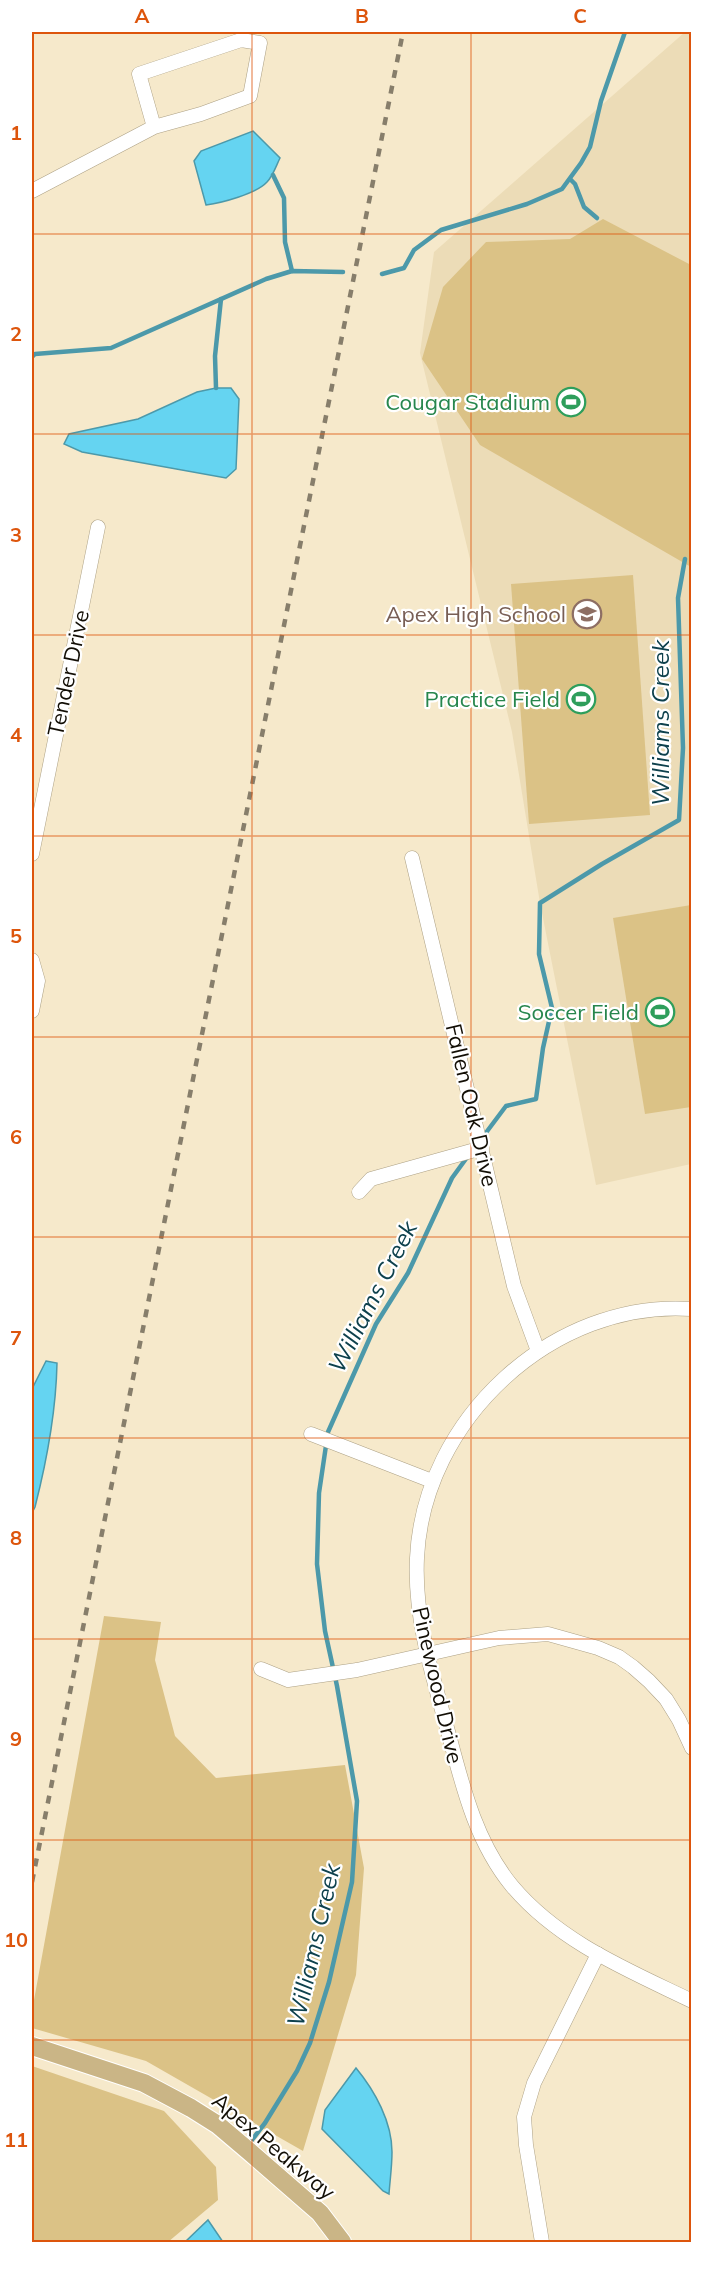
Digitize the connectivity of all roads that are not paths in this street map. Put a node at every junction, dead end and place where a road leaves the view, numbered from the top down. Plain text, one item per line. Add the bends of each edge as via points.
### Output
1 (154, 127) junction
2 (32, 191) edge
3 (98, 527) dead end
4 (38, 791) edge
5 (32, 854) edge
6 (412, 858) dead end
7 (32, 960) edge
8 (32, 1011) edge
9 (482, 1148) junction
10 (359, 1192) dead end
11 (692, 1309) edge
12 (538, 1351) junction
13 (311, 1434) dead end
14 (432, 1481) junction
15 (427, 1655) junction
16 (261, 1669) dead end
17 (692, 1748) edge
18 (598, 1954) junction
19 (692, 2001) edge
20 (32, 2046) edge
21 (342, 2242) edge
22 (542, 2242) edge

1 - 1 street via 250,96 260,44 241,40 139,74
1 - 2 street
3 - 4 street, Tender Drive
4 - 5 street, Tender Drive
6 - 9 street, Fallen Oak Drive
7 - 8 street via 38,981
9 - 10 street via 370,1179
9 - 12 street, Fallen Oak Drive via 514,1286
11 - 12 street, Pinewood Drive via 657,1309 607,1319
12 - 14 street, Pinewood Drive via 478,1407
13 - 14 street
14 - 15 street, Pinewood Drive via 417,1556 418,1608
15 - 16 street via 288,1680
15 - 17 street via 499,1638 548,1634 598,1648 619,1657 666,1699
15 - 18 street, Pinewood Drive via 471,1815 495,1861 530,1905 567,1936
18 - 19 street, Pinewood Drive
18 - 22 street via 534,2083 524,2117
20 - 21 main road, Apex Peakway via 144,2083 218,2125 320,2213

